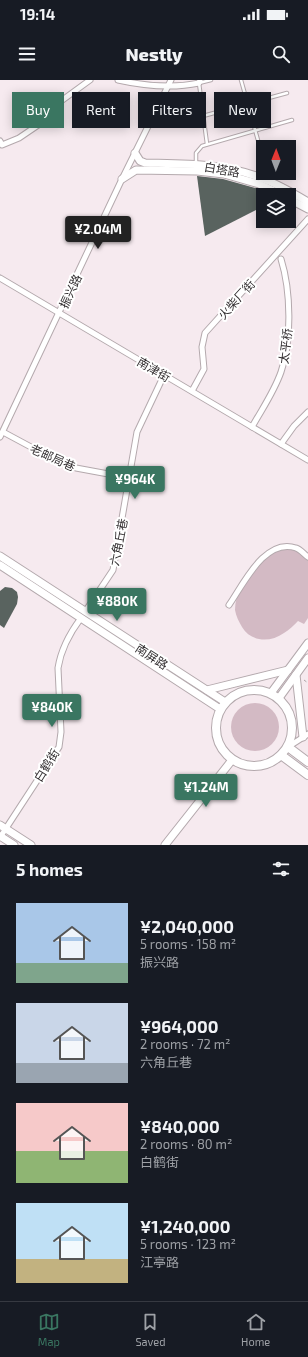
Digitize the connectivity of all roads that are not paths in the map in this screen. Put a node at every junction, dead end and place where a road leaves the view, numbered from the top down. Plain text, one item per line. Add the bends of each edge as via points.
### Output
1 (90, 80) edge
2 (118, 80) edge
3 (171, 80) edge
4 (210, 80) edge
5 (241, 80) edge
6 (141, 82) edge
7 (200, 82) edge
8 (168, 87) junction
9 (201, 92) edge
10 (245, 92) edge
11 (287, 92) dead end
12 (271, 97) edge
13 (292, 120) dead end
14 (205, 128) edge
15 (256, 130) junction
16 (258, 140) edge
17 (0, 142) edge
18 (207, 144) junction
19 (135, 153) junction
20 (196, 164) junction
21 (122, 179) junction
22 (267, 188) edge
23 (296, 202) edge
24 (308, 202) edge
25 (308, 210) edge
26 (308, 219) edge
27 (281, 260) dead end
28 (0, 278) edge
29 (59, 313) junction
30 (164, 375) junction
31 (192, 391) junction
32 (308, 412) edge
33 (252, 426) junction
34 (1, 434) edge
35 (281, 444) junction
36 (308, 460) edge
37 (130, 478) junction
38 (0, 556) edge
39 (308, 557) edge
40 (0, 566) edge
41 (229, 605) dead end
42 (83, 615) junction
43 (308, 643) edge
44 (308, 658) edge
45 (288, 670) junction
46 (296, 675) junction
47 (207, 690) junction
48 (271, 693) junction
49 (279, 698) junction
50 (225, 702) junction
51 (220, 709) junction
52 (306, 736) edge
53 (288, 747) junction
54 (281, 755) junction
55 (232, 760) junction
56 (308, 762) edge
57 (308, 775) edge
58 (3, 826) edge
59 (0, 836) edge
60 (14, 845) edge
61 (31, 845) edge
62 (165, 845) edge

1 - 17 street via 57,104 47,119 19,138 2,145
2 - 6 street
3 - 8 street, 振兴路
4 - 7 lane
5 - 10 lane
6 - 8 street
7 - 8 street
7 - 9 lane
8 - 19 street, 振兴路
11 - 12 lane
13 - 15 lane
14 - 18 lane
15 - 16 lane
15 - 18 lane
18 - 20 lane via 198,148
19 - 20 street, 白塔路 via 140,161 145,163
19 - 21 street, 振兴路
20 - 24 street, 白塔路 via 261,177
21 - 22 street, 白塔路 via 136,170 196,171 224,174
21 - 29 street, 振兴路
23 - 25 street
26 - 31 street, 火柴厂街 via 205,333 202,347 204,369
27 - 33 street, 太平桥 via 289,295 284,358 274,389
28 - 29 street, 南津街
29 - 30 street, 南津街
29 - 34 street, 振兴路
30 - 31 street, 南津街
30 - 37 street, 六角丘巷 via 139,426
31 - 33 street, 南津街
32 - 35 street
33 - 35 street, 南津街
34 - 37 street, 老邮局巷 via 76,468
35 - 36 street, 南津街
37 - 42 street, 六角丘巷 via 113,570
38 - 42 street, 南屏路
39 - 41 street via 297,548 272,548
40 - 42 street, 南屏路
42 - 47 street, 南屏路
42 - 51 street, 南屏路
42 - 58 street, 白鹤街 via 68,637 59,658 59,746
43 - 45 street
44 - 46 street
45 - 47 street
45 - 48 street
46 - 49 street
46 - 52 street
47 - 50 street, 南屏路
48 - 49 main road
48 - 50 main road via 252,690 240,692
49 - 53 main road via 289,713 292,724 292,736
50 - 51 main road
51 - 55 main road via 215,726 216,736 222,749
52 - 53 street
53 - 54 main road
53 - 56 main road
54 - 55 main road via 268,764 259,766
54 - 57 main road
55 - 62 street
58 - 59 street, 白鹤街
58 - 61 street
59 - 60 street

